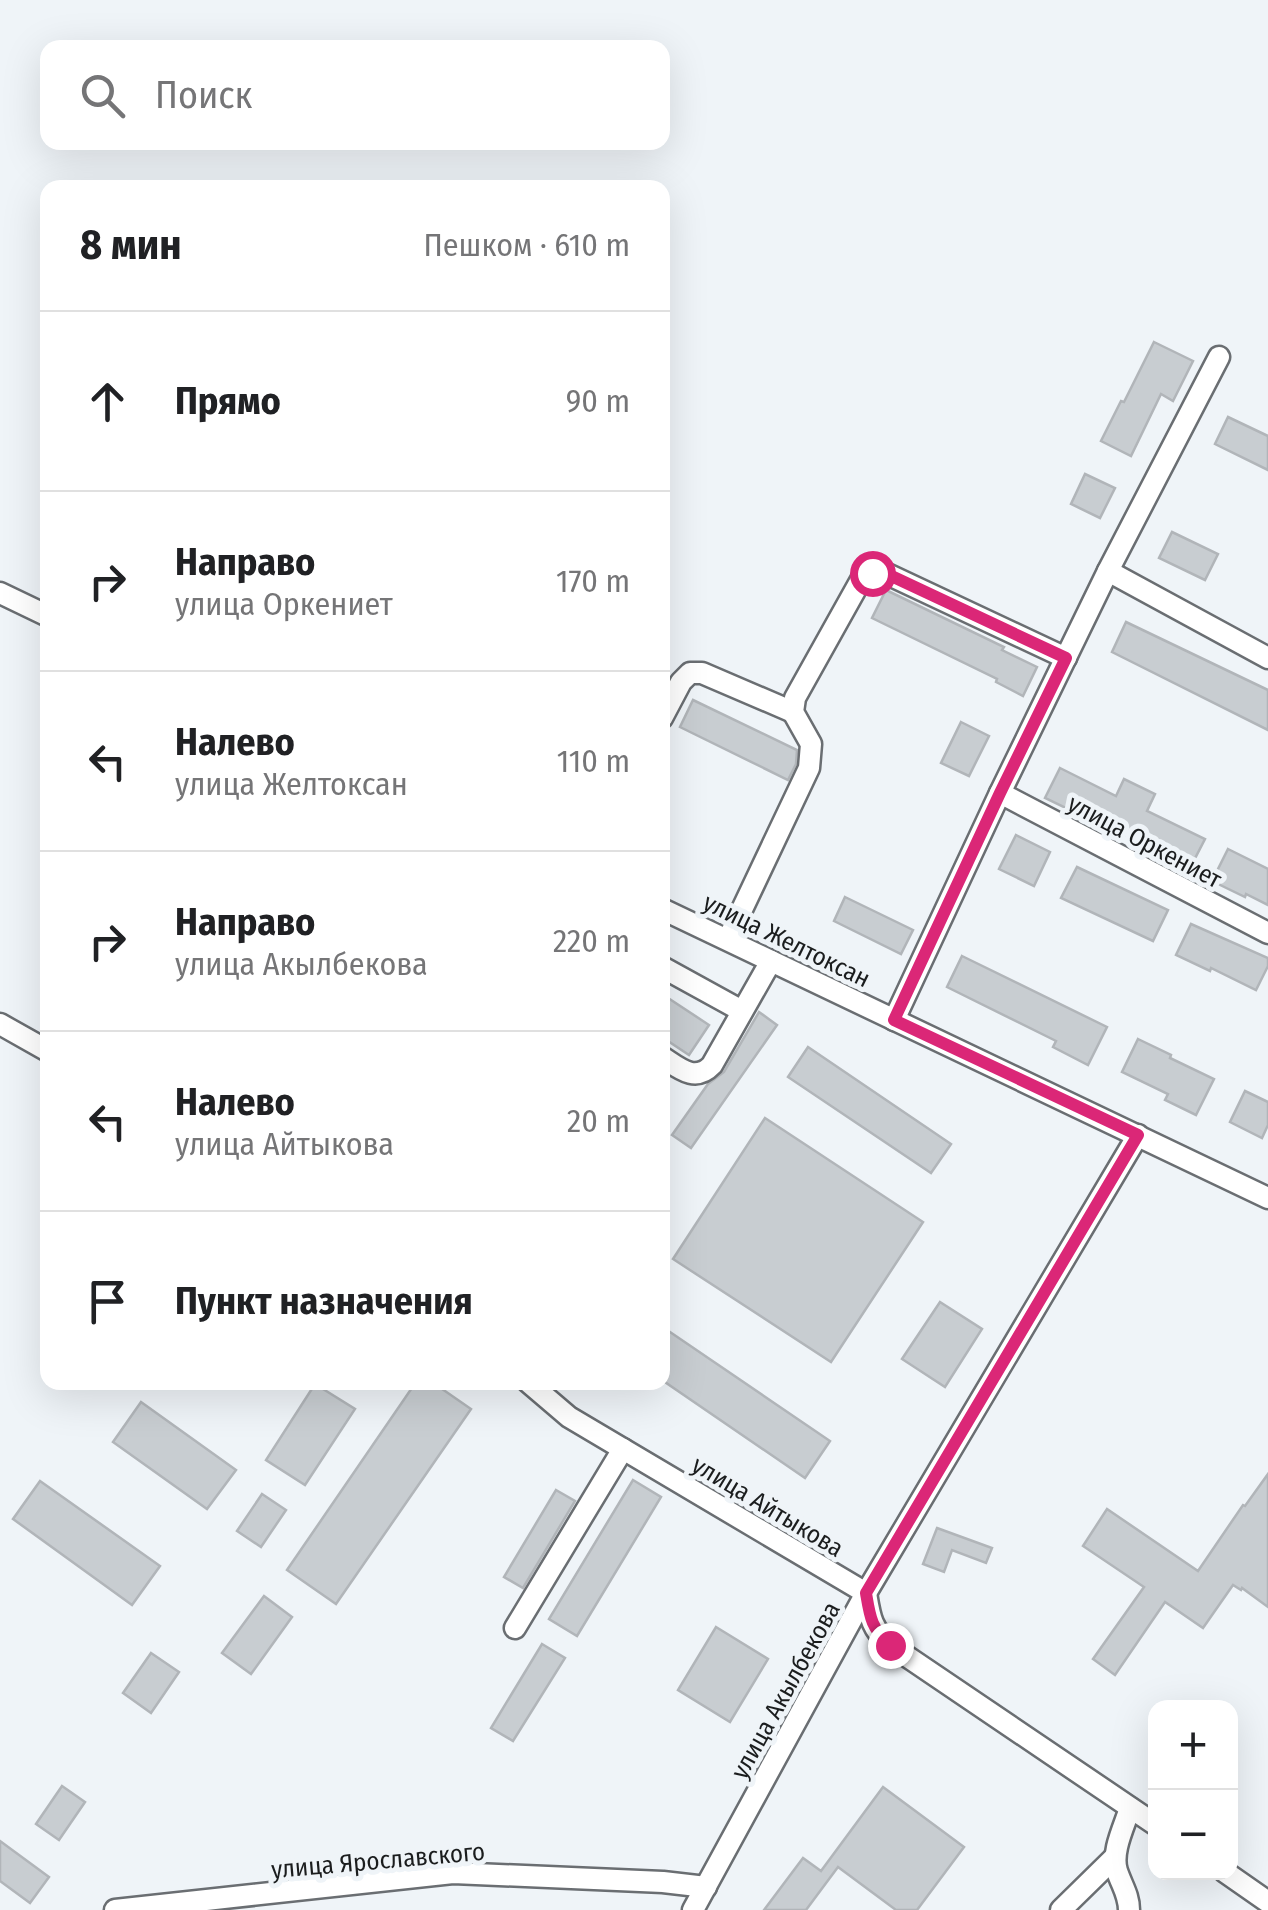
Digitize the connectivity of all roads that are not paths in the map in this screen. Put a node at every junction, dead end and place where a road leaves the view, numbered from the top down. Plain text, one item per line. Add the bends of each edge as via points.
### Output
1 (1218, 358) dead end
2 (1108, 571) junction
3 (0, 593) edge
4 (40, 612) edge
5 (1066, 658) junction
6 (1268, 658) edge
7 (670, 703) edge
8 (793, 712) junction
9 (1000, 793) junction
10 (670, 913) edge
11 (1268, 933) edge
12 (728, 939) junction
13 (771, 961) junction
14 (670, 971) edge
15 (742, 1011) junction
16 (894, 1020) junction
17 (0, 1024) edge
18 (40, 1046) edge
19 (670, 1062) edge
20 (1138, 1135) junction
21 (1268, 1198) edge
22 (537, 1390) edge
23 (623, 1449) junction
24 (866, 1593) junction
25 (516, 1628) dead end
26 (1130, 1808) junction
27 (1148, 1820) edge
28 (1115, 1856) junction
29 (1236, 1880) edge
30 (706, 1887) junction
31 (1268, 1902) edge
32 (115, 1910) edge
33 (693, 1910) edge
34 (1060, 1910) edge
35 (1129, 1910) edge

1 - 2 street
2 - 5 street
2 - 6 street
3 - 4 street
5 - 8 street via 885,573 872,573 862,578 799,689
5 - 9 street
7 - 8 street via 690,673
8 - 12 street via 811,744 810,768
9 - 11 street, улица Оркениет
9 - 16 street
10 - 12 street, улица Желтоксан
12 - 13 street, улица Желтоксан
13 - 15 street
13 - 16 street, улица Желтоксан
14 - 15 street
15 - 19 street via 706,1072 696,1075
16 - 20 street, улица Желтоксан
17 - 18 street
20 - 21 street, улица Желтоксан
20 - 24 street, улица Акылбекова
22 - 23 street, улица Айтыкова
23 - 24 street, улица Айтыкова
23 - 25 street
24 - 26 street via 876,1632 890,1645
24 - 30 street, улица Акылбекова
26 - 27 street
26 - 28 street
28 - 34 street
28 - 35 street
29 - 31 street
30 - 32 street, улица Ярославского via 453,1874
30 - 33 street, улица Акылбекова

